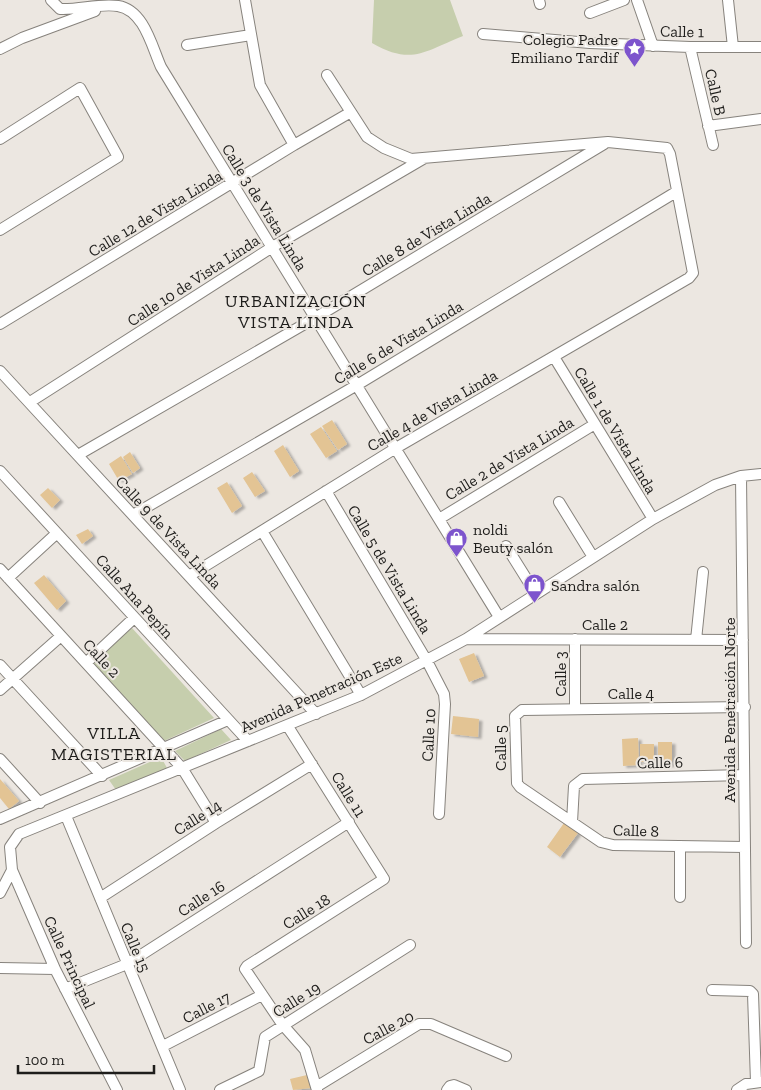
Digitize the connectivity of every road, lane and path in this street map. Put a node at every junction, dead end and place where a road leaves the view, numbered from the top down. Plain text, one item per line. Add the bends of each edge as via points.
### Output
1 (52, 0) edge
2 (245, 0) edge
3 (624, 0) edge
4 (638, 0) edge
5 (728, 0) edge
6 (108, 6) junction
7 (590, 13) dead end
8 (484, 34) dead end
9 (251, 35) junction
10 (187, 44) dead end
11 (653, 46) junction
12 (733, 46) junction
13 (690, 47) junction
14 (761, 47) edge
15 (0, 49) edge
16 (327, 75) dead end
17 (351, 112) junction
18 (761, 119) edge
19 (708, 126) junction
20 (0, 139) edge
21 (608, 142) junction
22 (294, 145) junction
23 (713, 145) dead end
24 (425, 158) junction
25 (232, 183) junction
26 (676, 192) junction
27 (0, 230) edge
28 (274, 246) junction
29 (315, 318) junction
30 (0, 324) edge
31 (554, 357) junction
32 (0, 371) edge
33 (357, 385) junction
34 (30, 402) junction
35 (595, 424) junction
36 (396, 448) junction
37 (78, 455) junction
38 (0, 471) edge
39 (761, 474) edge
40 (742, 476) junction
41 (326, 491) junction
42 (559, 502) dead end
43 (133, 515) junction
44 (439, 519) junction
45 (653, 519) junction
46 (262, 531) junction
47 (58, 533) junction
48 (506, 546) dead end
49 (593, 557) junction
50 (0, 569) edge
51 (702, 572) dead end
52 (189, 576) junction
53 (8, 578) junction
54 (536, 594) junction
55 (499, 617) junction
56 (134, 618) junction
57 (61, 636) junction
58 (466, 639) junction
59 (576, 639) junction
60 (696, 640) junction
61 (744, 640) junction
62 (427, 661) junction
63 (86, 663) junction
64 (0, 665) edge
65 (13, 679) junction
66 (0, 690) edge
67 (361, 695) junction
68 (745, 707) junction
69 (575, 708) junction
70 (518, 713) joint
71 (316, 714) junction
72 (228, 720) junction
73 (287, 725) junction
74 (248, 741) junction
75 (164, 748) junction
76 (0, 759) edge
77 (312, 764) junction
78 (182, 768) junction
79 (744, 775) junction
80 (102, 776) junction
81 (517, 783) joint
82 (40, 803) junction
83 (439, 814) dead end
84 (66, 816) junction
85 (0, 819) edge
86 (349, 822) junction
87 (572, 822) junction
88 (216, 823) junction
89 (12, 842) joint
90 (680, 846) junction
91 (744, 847) junction
92 (12, 870) junction
93 (384, 879) joint
94 (0, 893) edge
95 (680, 897) dead end
96 (100, 898) junction
97 (746, 943) dead end
98 (410, 945) dead end
99 (126, 964) junction
100 (0, 968) edge
101 (55, 969) junction
102 (65, 989) junction
103 (712, 990) dead end
104 (262, 995) junction
105 (758, 1012) edge
106 (282, 1024) junction
107 (163, 1046) junction
108 (506, 1056) dead end
109 (758, 1082) edge
110 (316, 1088) edge
111 (117, 1090) edge
112 (180, 1090) edge
113 (220, 1090) edge
114 (447, 1090) edge
115 (466, 1090) edge
116 (737, 1090) edge

1 - 6 street, Calle 3 de Vista Linda via 60,9
2 - 9 street
3 - 7 street
4 - 11 street
5 - 12 street
6 - 15 street
6 - 25 street, Calle 3 de Vista Linda via 119,6 137,17 161,67
8 - 11 street, Calle 1
9 - 10 street
9 - 22 street via 260,84
11 - 13 street, Calle 1
12 - 13 street, Calle 1
12 - 14 street, Calle 1
13 - 19 street, Calle B
16 - 17 street
17 - 22 street, Calle 12 de Vista Linda
17 - 24 street via 367,137 384,148 411,159
18 - 19 street
19 - 23 street, Calle B
20 - 27 street via 80,88 118,157
21 - 24 street
21 - 26 street via 668,148
21 - 29 street, Calle 8 de Vista Linda
22 - 25 street, Calle 12 de Vista Linda
24 - 28 street, Calle 10 de Vista Linda
25 - 28 street, Calle 3 de Vista Linda
25 - 30 street, Calle 12 de Vista Linda
26 - 31 street, Calle 4 de Vista Linda via 692,273 689,278
26 - 33 street, Calle 6 de Vista Linda
28 - 29 street, Calle 3 de Vista Linda
28 - 34 street, Calle 10 de Vista Linda
29 - 33 street, Calle 3 de Vista Linda
29 - 37 street, Calle 8 de Vista Linda
31 - 35 street, Calle 1 de Vista Linda
31 - 36 street, Calle 4 de Vista Linda
32 - 34 street, Calle 9 de Vista Linda
33 - 36 street, Calle 3 de Vista Linda
33 - 43 street, Calle 6 de Vista Linda
34 - 37 street, Calle 9 de Vista Linda
35 - 44 street, Calle 2 de Vista Linda
35 - 45 street, Calle 1 de Vista Linda
36 - 41 street, Calle 4 de Vista Linda
36 - 44 street, Calle 3 de Vista Linda
37 - 43 street, Calle 9 de Vista Linda
38 - 47 street, Calle Ana Pepín
39 - 40 street, Avenida Penetración Este
40 - 45 street, Avenida Penetración Este via 715,485
40 - 61 street, Avenida Penetración Norte
41 - 46 street, Calle 4 de Vista Linda
41 - 62 street, Calle 5 de Vista Linda
42 - 49 street
43 - 52 street, Calle 9 de Vista Linda
44 - 55 street, Calle 3 de Vista Linda
45 - 49 street, Avenida Penetración Este
46 - 52 street, Calle 4 de Vista Linda
46 - 67 street
47 - 53 street
47 - 56 street, Calle Ana Pepín
48 - 54 street
49 - 54 street, Avenida Penetración Este
50 - 53 street, Calle 2
51 - 60 street
52 - 71 street, Calle 9 de Vista Linda
53 - 57 street, Calle 2
54 - 55 street, Avenida Penetración Este
55 - 58 street, Avenida Penetración Este
56 - 63 street
56 - 72 street, Calle Ana Pepín
57 - 63 street, Calle 2
57 - 65 street
58 - 59 street, Calle 2
58 - 62 street, Avenida Penetración Este
59 - 60 street, Calle 2
59 - 69 street, Calle 3
60 - 61 street, Calle 2
61 - 68 street, Avenida Penetración Norte
62 - 67 street, Avenida Penetración Este
62 - 83 street, Calle 10 via 445,699
63 - 75 street, Calle 2
64 - 65 street
65 - 66 street
65 - 80 street
67 - 71 street, Avenida Penetración Este
68 - 69 street, Calle 4
68 - 79 street, Avenida Penetración Norte
69 - 70 street, Calle 4 via 522,710
70 - 81 street, Calle 5 via 515,716
71 - 73 street, Avenida Penetración Este
72 - 74 street, Calle Ana Pepín
72 - 75 street
73 - 74 street, Avenida Penetración Este
73 - 77 street, Calle 11
74 - 78 street, Avenida Penetración Este
75 - 78 street, Calle 2
75 - 80 street
76 - 82 street
77 - 86 street, Calle 11
77 - 88 street, Calle 14
78 - 84 street, Avenida Penetración Este
78 - 88 street, Calle 2
79 - 87 street, Calle 6 via 583,779 574,786
79 - 91 street, Avenida Penetración Norte
80 - 82 street
81 - 87 street, Calle 8
82 - 85 street
84 - 89 street, Avenida Penetración Este via 20,834
84 - 96 street, Calle 15
86 - 93 street, Calle 11
86 - 99 street, Calle 16
87 - 90 street, Calle 8 via 606,844
88 - 96 street, Calle 14
89 - 92 street, Calle Principal
90 - 91 street, Calle 8
90 - 95 street
91 - 97 street, Avenida Penetración Norte
92 - 94 street
92 - 101 street, Calle Principal
93 - 104 street, Calle 18 via 247,966 245,969
96 - 99 street, Calle 15
98 - 106 street, Calle 19
99 - 102 street, Calle 16
99 - 107 street, Calle 15
100 - 101 street
101 - 102 street, Calle Principal
102 - 111 street, Calle Principal
103 - 105 street via 750,991
104 - 106 street
104 - 107 street, Calle 17
105 - 109 street
106 - 110 street via 307,1054
106 - 113 street, Calle 19 via 265,1037 259,1071
107 - 112 street, Calle 15
108 - 110 street, Calle 20 via 431,1024 419,1024
109 - 116 street
114 - 115 street via 454,1085

